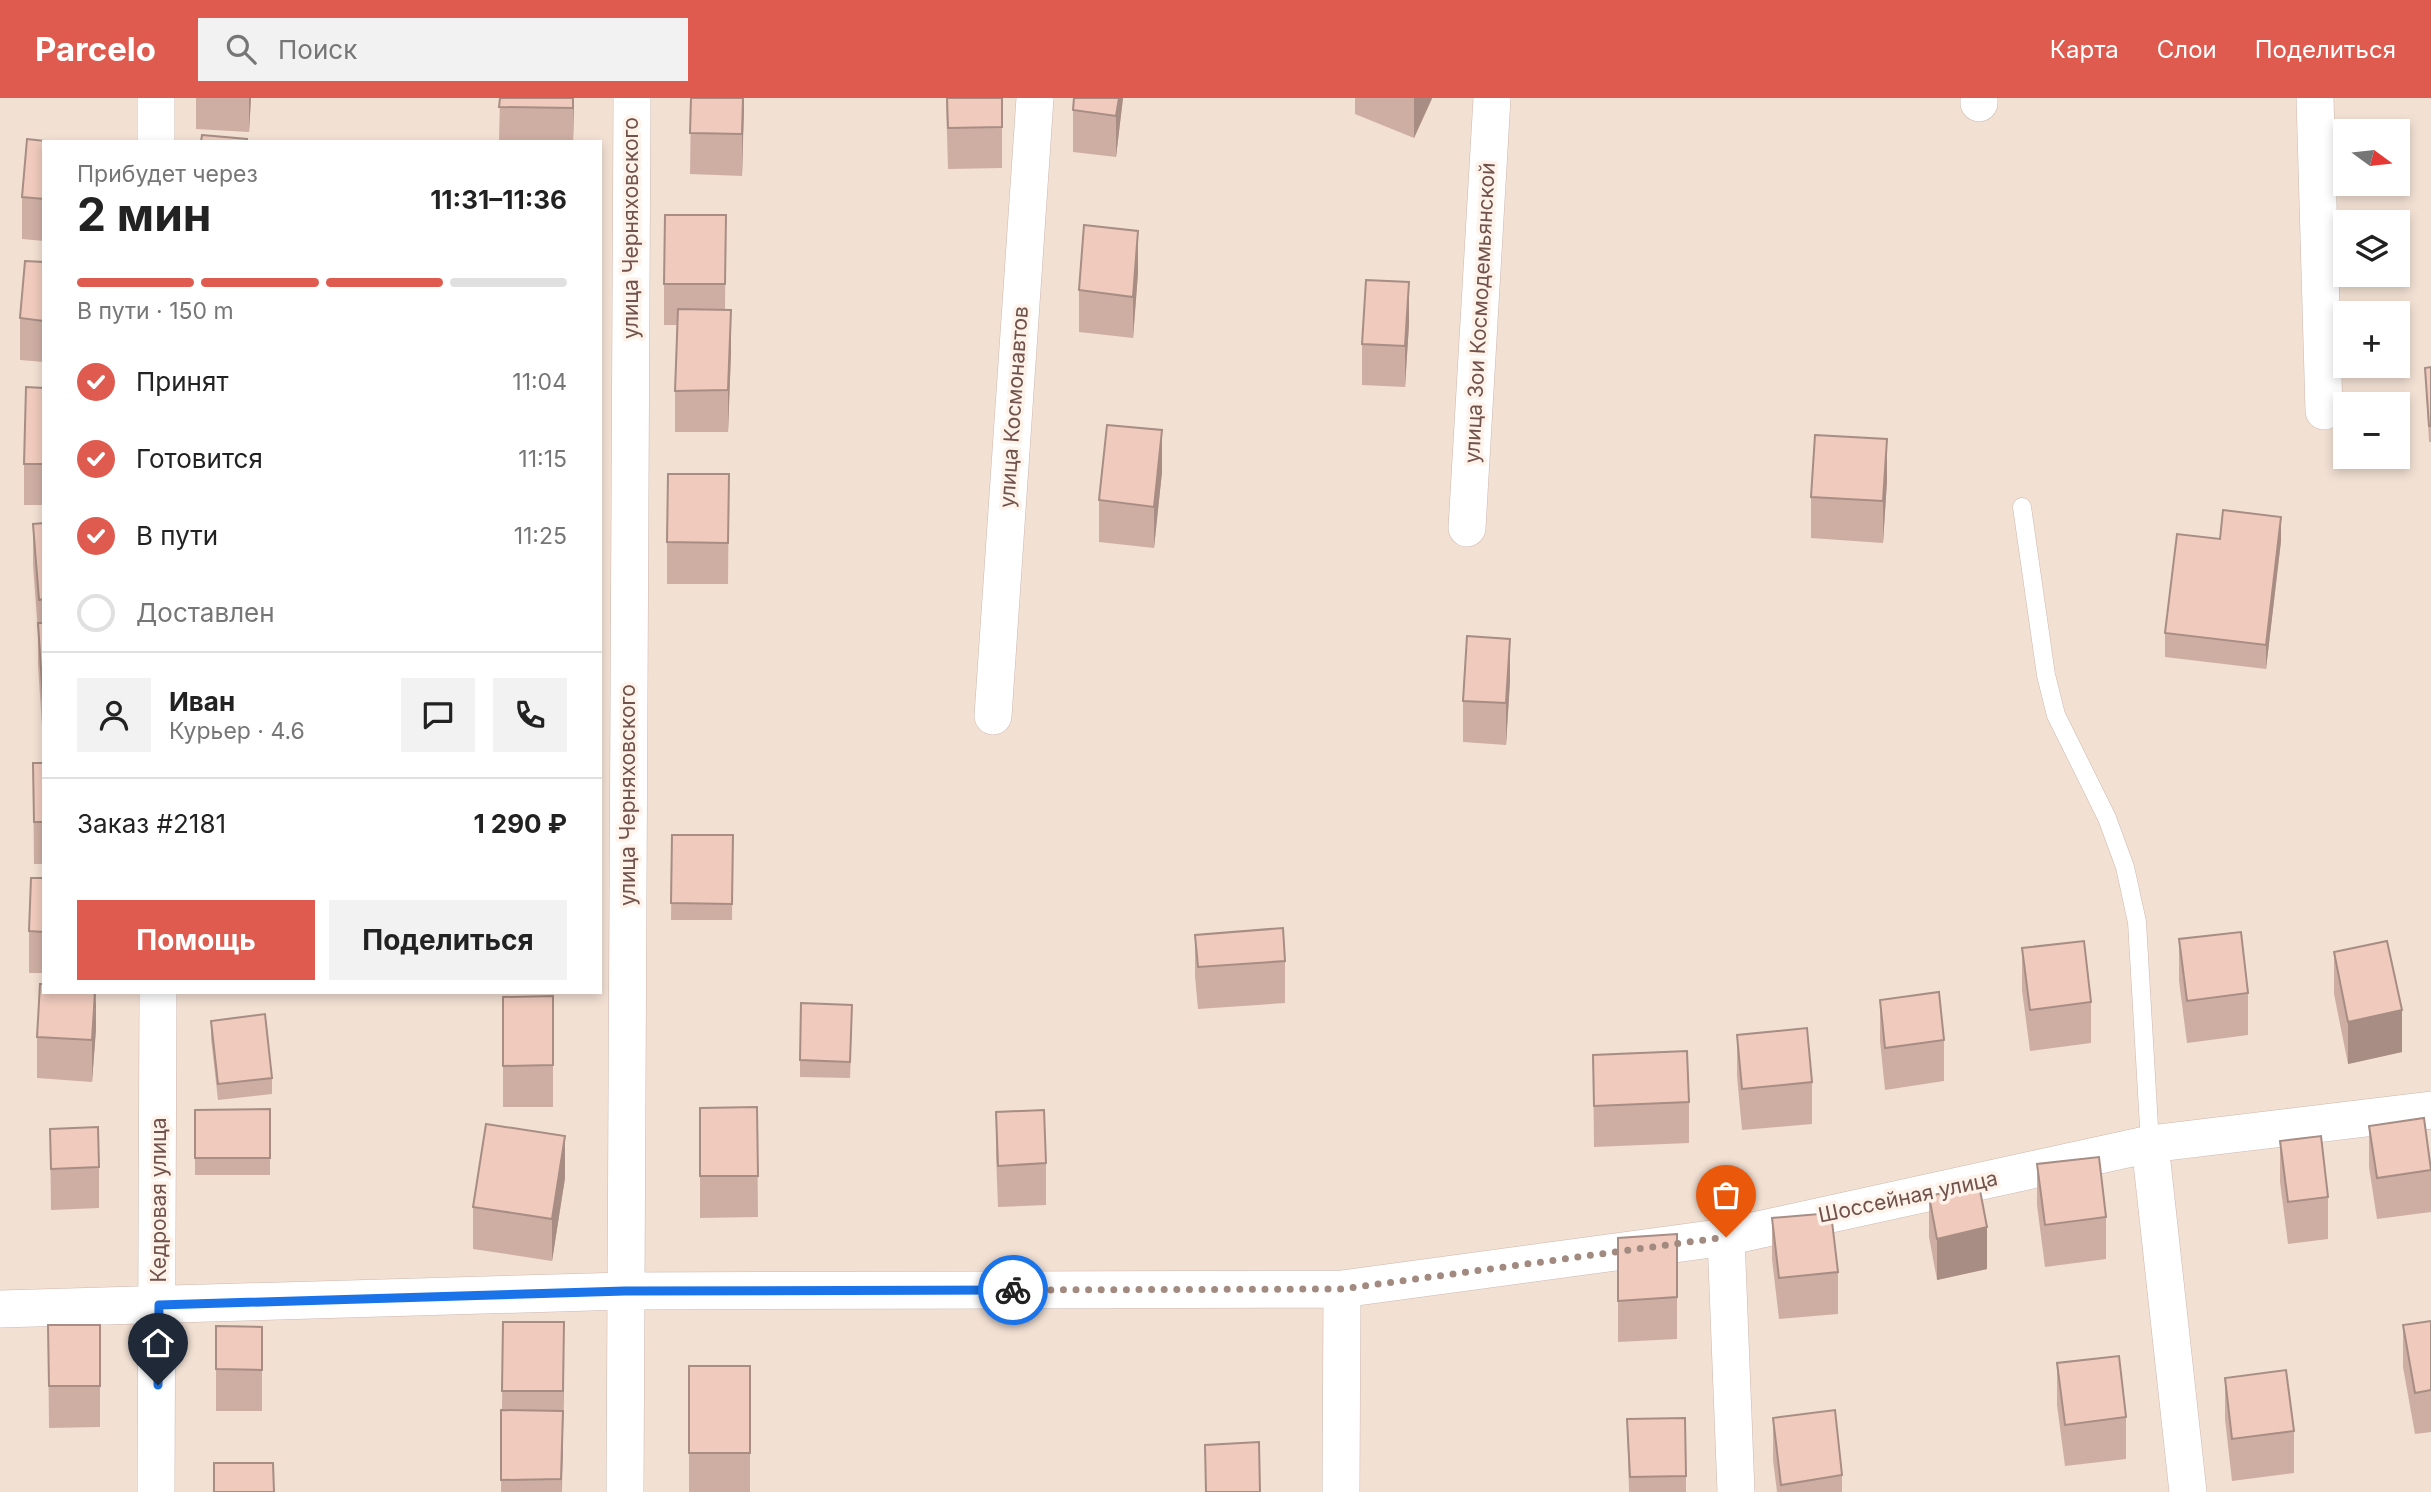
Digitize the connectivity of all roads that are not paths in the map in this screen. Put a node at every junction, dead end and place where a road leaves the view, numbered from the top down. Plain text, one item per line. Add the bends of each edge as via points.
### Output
1 (156, 98) edge
2 (632, 98) edge
3 (1035, 98) edge
4 (1492, 98) edge
5 (2315, 98) edge
6 (156, 140) edge
7 (2324, 411) dead end
8 (2022, 507) dead end
9 (1467, 528) dead end
10 (993, 716) dead end
11 (158, 994) edge
12 (2431, 1110) edge
13 (2150, 1144) junction
14 (1726, 1237) junction
15 (1342, 1289) junction
16 (625, 1291) junction
17 (159, 1305) junction
18 (0, 1308) edge
19 (156, 1492) edge
20 (625, 1492) edge
21 (1341, 1492) edge
22 (1736, 1492) edge
23 (2188, 1492) edge

1 - 6 street
2 - 16 street, улица Черняховского
3 - 10 street, улица Космонавтов
4 - 9 street, улица Зои Космодемьянской
5 - 7 street
8 - 13 lane via 2044,664 2056,715 2107,818 2125,867 2137,922
11 - 17 street, Кедровая улица
12 - 13 street, Шоссейная улица
13 - 14 street, Шоссейная улица
13 - 23 street
14 - 15 street, Шоссейная улица
14 - 22 street
15 - 16 street, Шоссейная улица
15 - 21 street
16 - 17 street, Шоссейная улица
16 - 20 street, улица Черняховского
17 - 18 street, Шоссейная улица
17 - 19 street, Кедровая улица

